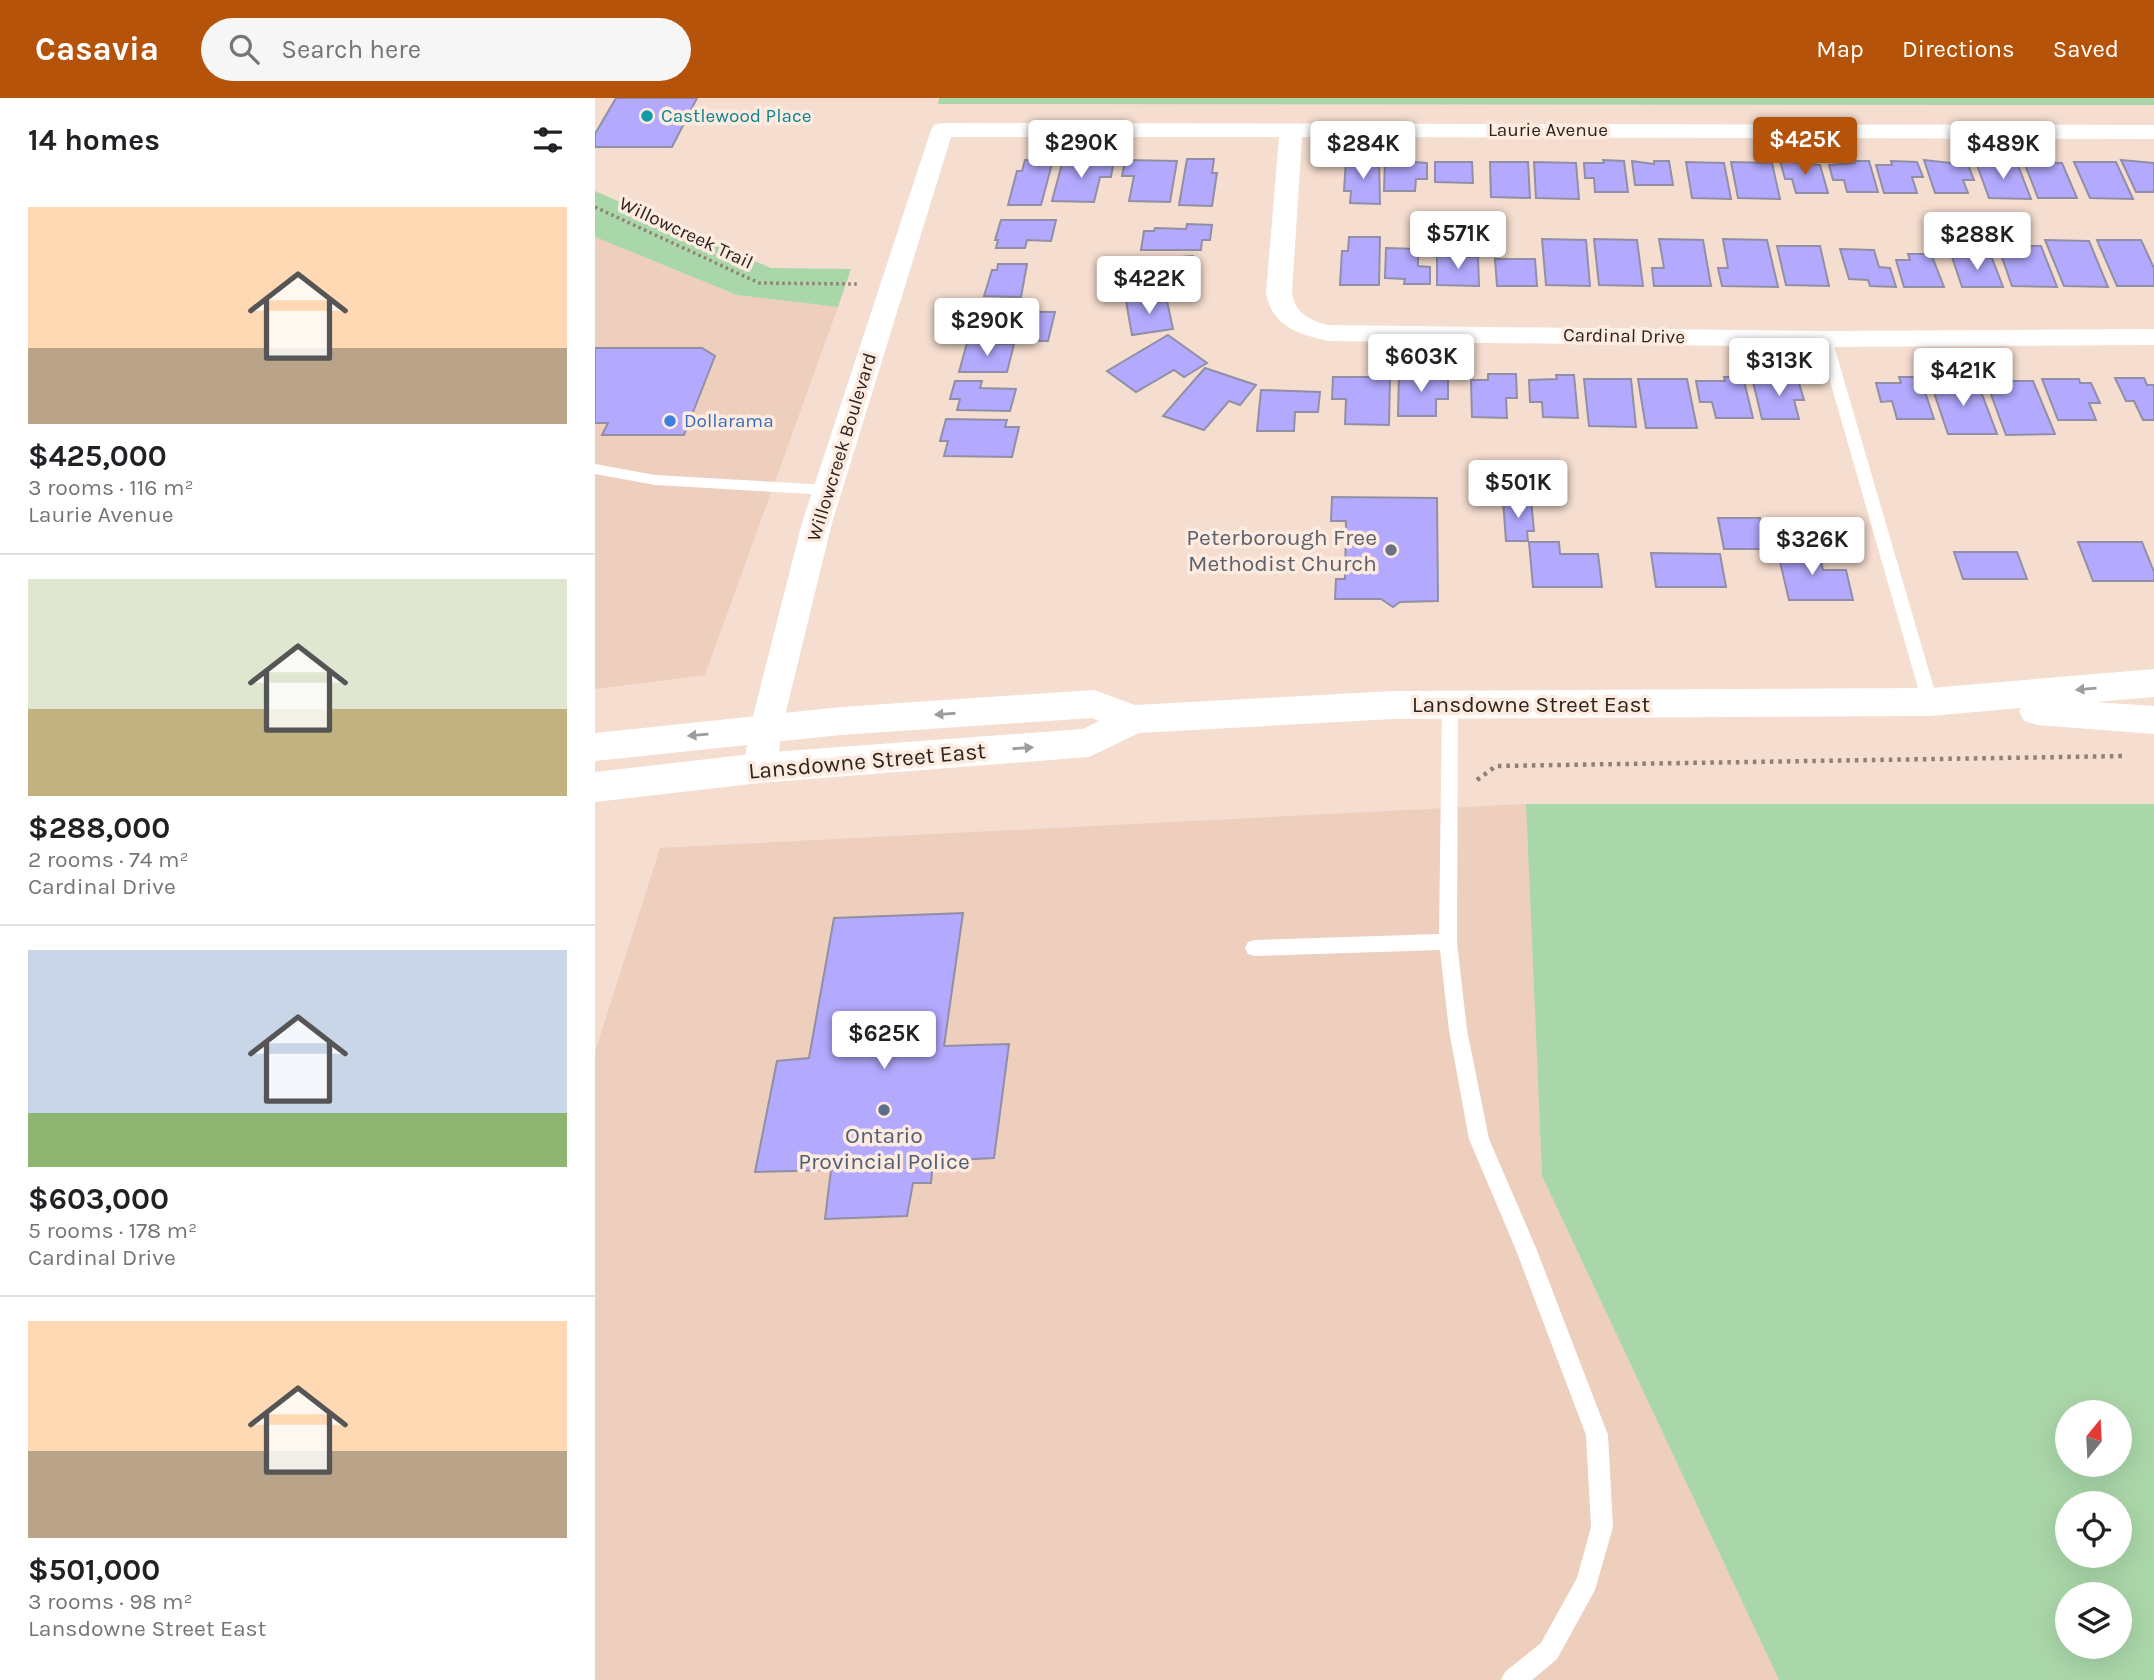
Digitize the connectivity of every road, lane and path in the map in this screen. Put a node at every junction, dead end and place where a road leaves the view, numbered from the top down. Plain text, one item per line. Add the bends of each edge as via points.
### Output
1 (942, 130) joint
2 (1291, 130) junction
3 (2154, 132) edge
4 (595, 207) edge
5 (891, 284) junction
6 (2154, 337) edge
7 (1825, 339) junction
8 (595, 469) edge
9 (829, 490) junction
10 (2154, 684) edge
11 (1930, 702) junction
12 (1450, 704) junction
13 (1133, 719) junction
14 (2154, 720) edge
15 (766, 728) junction
16 (595, 747) edge
17 (2127, 756) dead end
18 (760, 768) junction
19 (595, 787) edge
20 (1449, 787) junction
21 (1448, 942) junction
22 (1254, 948) dead end
23 (1513, 1680) edge

1 - 2 street, Laurie Avenue
1 - 5 street, Willowcreek Boulevard
2 - 3 street, Laurie Avenue
2 - 7 street, Cardinal Drive via 1279,293 1280,307 1305,328 1328,333
4 - 5 path, Willowcreek Trail via 759,283
5 - 9 street, Willowcreek Boulevard
6 - 7 street, Cardinal Drive
7 - 11 lane
8 - 9 lane via 655,480
9 - 15 street, Willowcreek Boulevard
10 -> 11 main road, Lansdowne Street East
11 - 12 main road, Lansdowne Street East
11 - 14 main road, Lansdowne Street East
12 - 13 main road, Lansdowne Street East
12 - 20 lane
13 -> 15 main road, Lansdowne Street East via 1094,704
18 -> 13 main road, Lansdowne Street East via 1089,743
15 -> 16 main road, Lansdowne Street East
15 - 18 street, Willowcreek Boulevard
17 - 20 path via 1496,766 1472,784
18 - 19 main road, Lansdowne Street East
20 - 21 lane
21 - 22 lane
21 - 23 lane via 1458,1030 1479,1139 1597,1436 1602,1527 1587,1582 1549,1651

